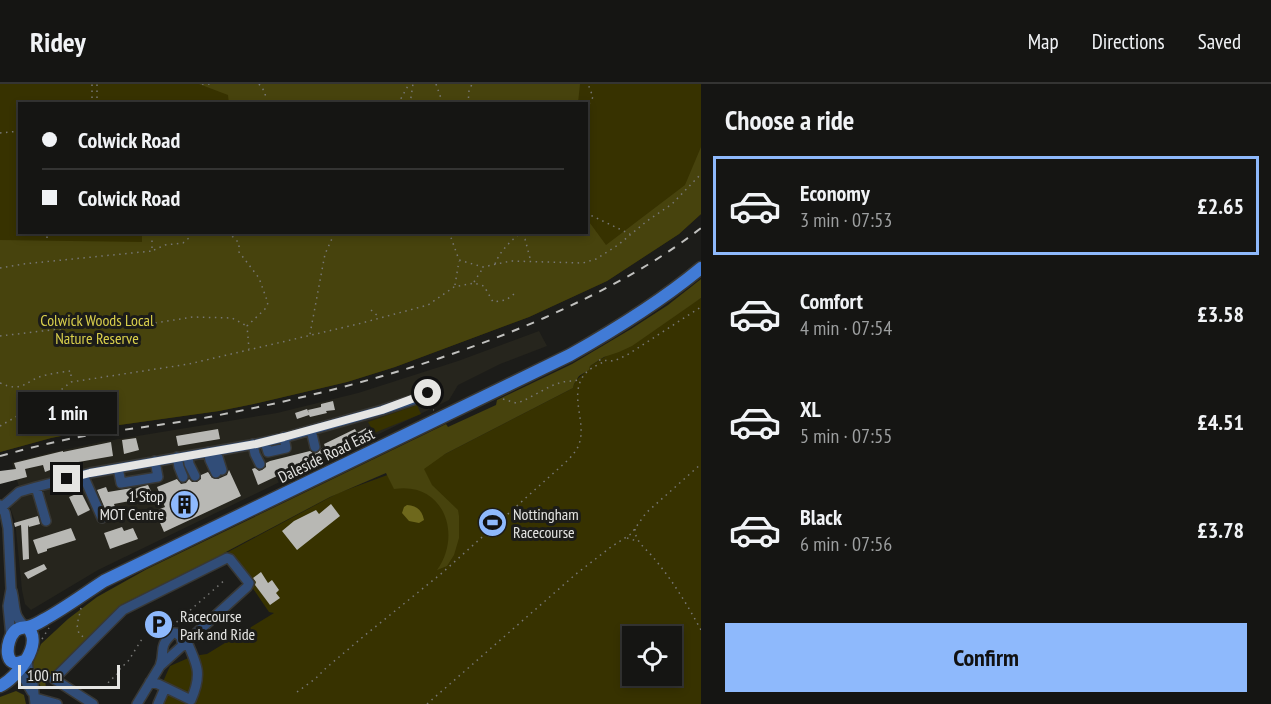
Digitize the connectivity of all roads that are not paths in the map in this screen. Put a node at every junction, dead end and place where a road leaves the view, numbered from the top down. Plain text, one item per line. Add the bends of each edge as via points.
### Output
1 (701, 268) edge
2 (435, 407) road end
3 (311, 430) junction
4 (253, 444) junction
5 (315, 447) dead end
6 (212, 451) junction
7 (188, 456) junction
8 (177, 457) junction
9 (155, 461) junction
10 (260, 464) dead end
11 (118, 468) junction
12 (219, 472) dead end
13 (83, 475) junction
14 (195, 476) dead end
15 (183, 477) dead end
16 (36, 487) junction
17 (1, 506) edge
18 (102, 518) dead end
19 (46, 521) dead end
20 (0, 572) edge
21 (11, 572) junction
22 (11, 589) junction
23 (53, 620) junction
24 (27, 627) junction
25 (11, 637) junction
26 (37, 643) junction
27 (185, 644) junction
28 (19, 661) junction
29 (0, 664) edge
30 (160, 666) junction
31 (150, 682) junction
32 (4, 684) edge
33 (26, 684) junction
34 (165, 688) junction
35 (34, 699) edge
36 (191, 702) edge
37 (57, 704) edge
38 (93, 704) edge
39 (137, 704) edge
40 (158, 704) edge

1 - 23 main road, Daleside Road East via 639,314 570,355 104,582
2 - 3 street via 431,392
3 - 4 street
3 - 5 street
4 - 6 street
4 - 10 street
6 - 7 street
6 - 12 street
7 - 8 street
7 - 14 street
8 - 9 street
8 - 15 street
9 - 11 street
9 - 11 street via 158,477 121,483
11 - 13 street
13 - 16 street
13 - 18 street
16 - 17 street via 19,492
16 - 19 street
17 - 21 street via 8,528
20 - 21 street
21 - 22 street
22 - 24 street via 16,616
22 - 25 street
23 - 24 main road, Daleside Road East
23 - 26 main road, Daleside Road East
24 - 25 main road, Daleside Road East via 18,629
24 - 26 main road
25 - 28 main road
26 - 28 main road, Daleside Road East
27 - 30 street
27 - 30 street via 173,633 163,643
27 - 36 street via 198,672
27 - 38 street via 247,587 249,583 230,559 123,610 54,679
28 - 29 main road
28 - 32 main road
28 - 33 street
28 - 35 street via 28,668
30 - 31 street
31 - 34 street
31 - 39 street
32 - 33 street
33 - 35 street
34 - 36 street
34 - 40 street
35 - 37 street

